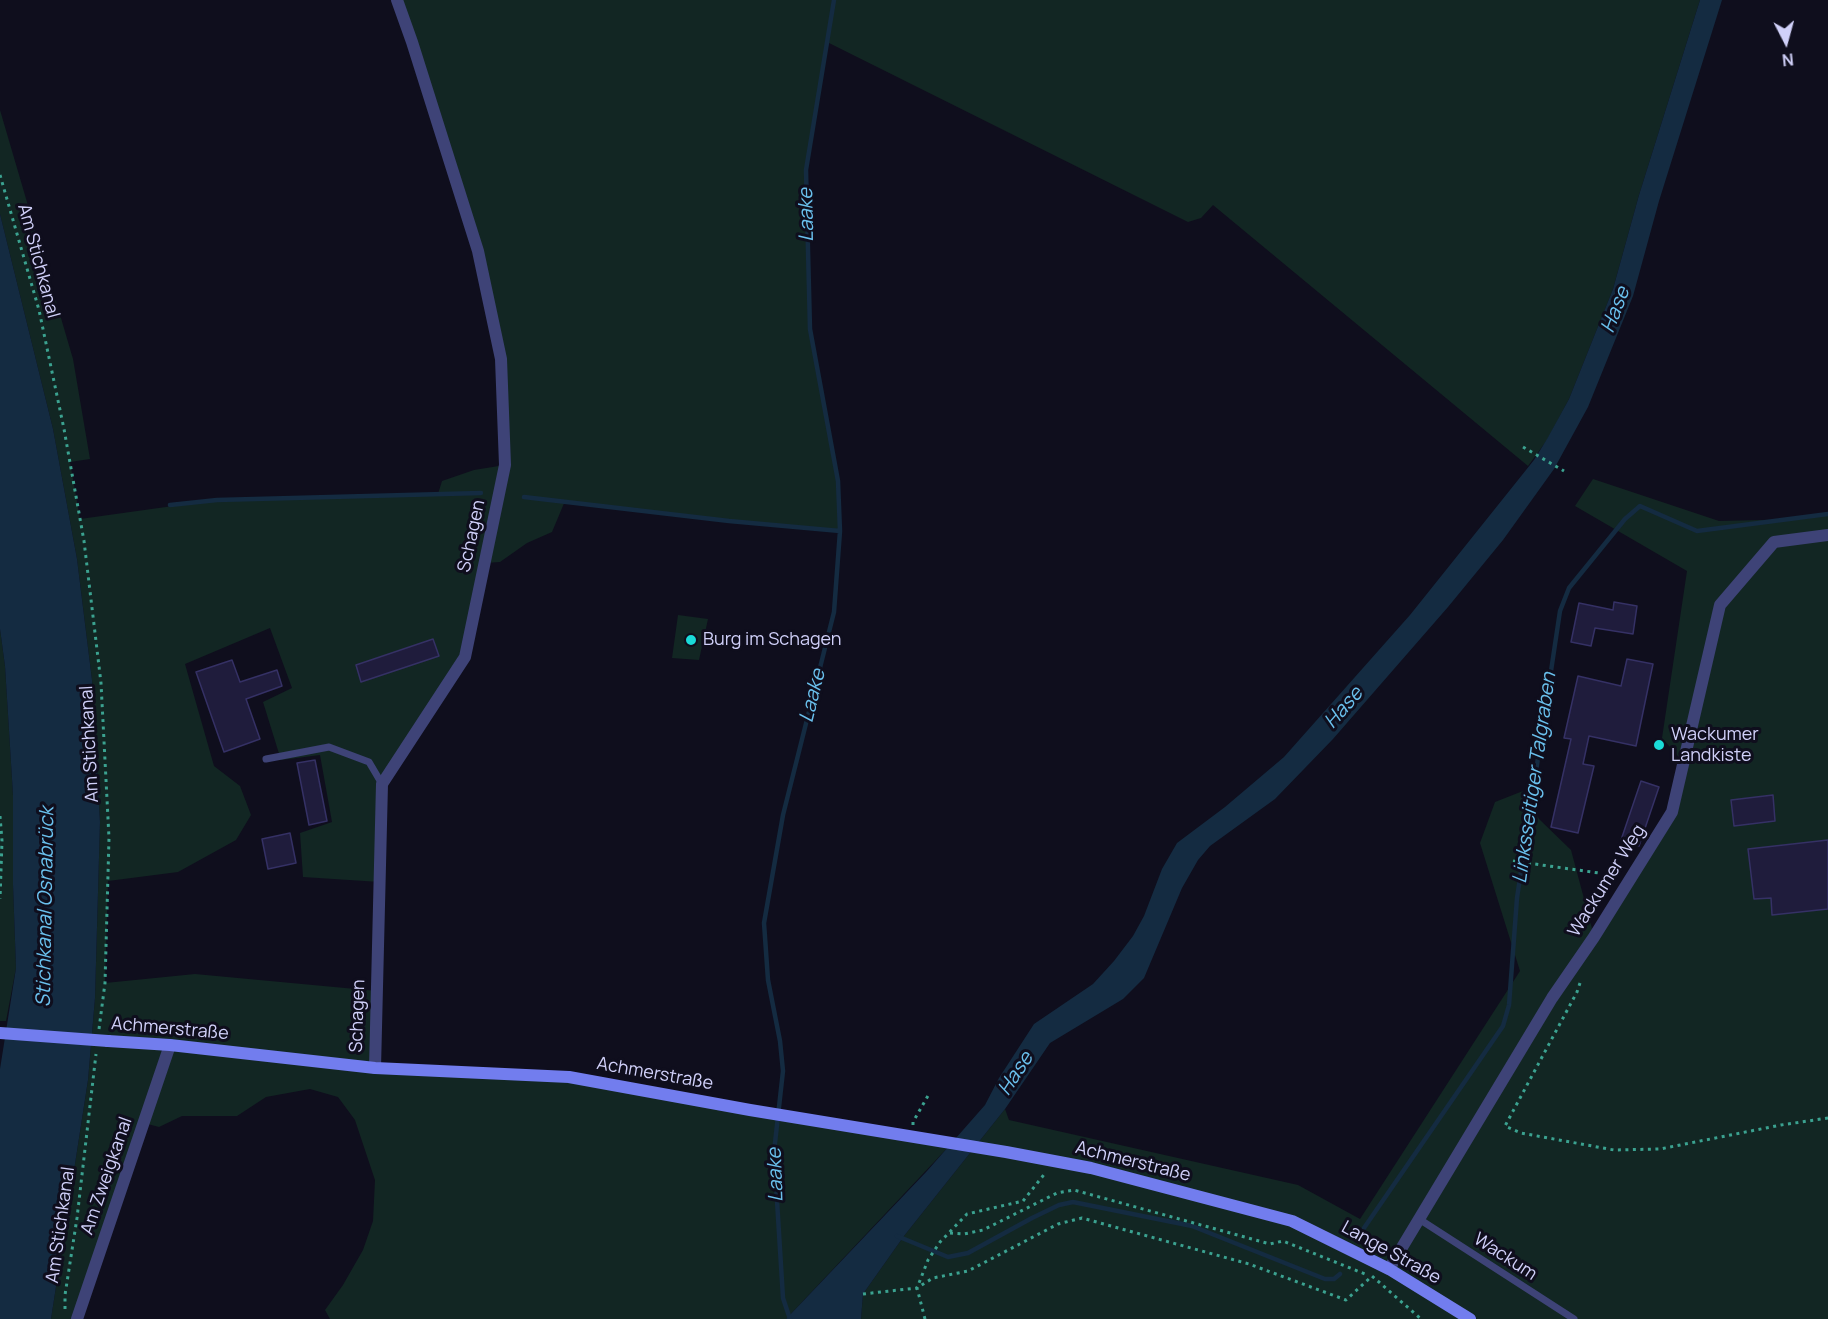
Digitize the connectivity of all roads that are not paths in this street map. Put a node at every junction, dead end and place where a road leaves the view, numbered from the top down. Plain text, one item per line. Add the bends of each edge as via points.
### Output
1 (397, 0) edge
2 (1828, 535) edge
3 (266, 759) dead end
4 (382, 783) junction
5 (0, 1033) edge
6 (170, 1045) junction
7 (375, 1068) junction
8 (1419, 1220) junction
9 (1292, 1221) joint
10 (1389, 1269) junction
11 (73, 1318) edge
12 (1470, 1319) edge
13 (1574, 1319) edge

1 - 4 street, Schagen via 478,251 501,359 505,465 465,657
2 - 8 street, Wackumer Weg via 1774,542 1720,605 1672,812 1552,998
3 - 4 lane via 329,747 369,762
4 - 7 street, Schagen
5 - 6 street, Achmerstraße, bridge
6 - 7 street, Achmerstraße
6 - 11 street, Am Zweigkanal
7 - 9 street, Achmerstraße via 569,1077 1054,1161
8 - 10 street, Wackumer Weg
8 - 13 lane, Wackum
9 - 10 street, Lange Straße
10 - 12 street, Lange Straße

